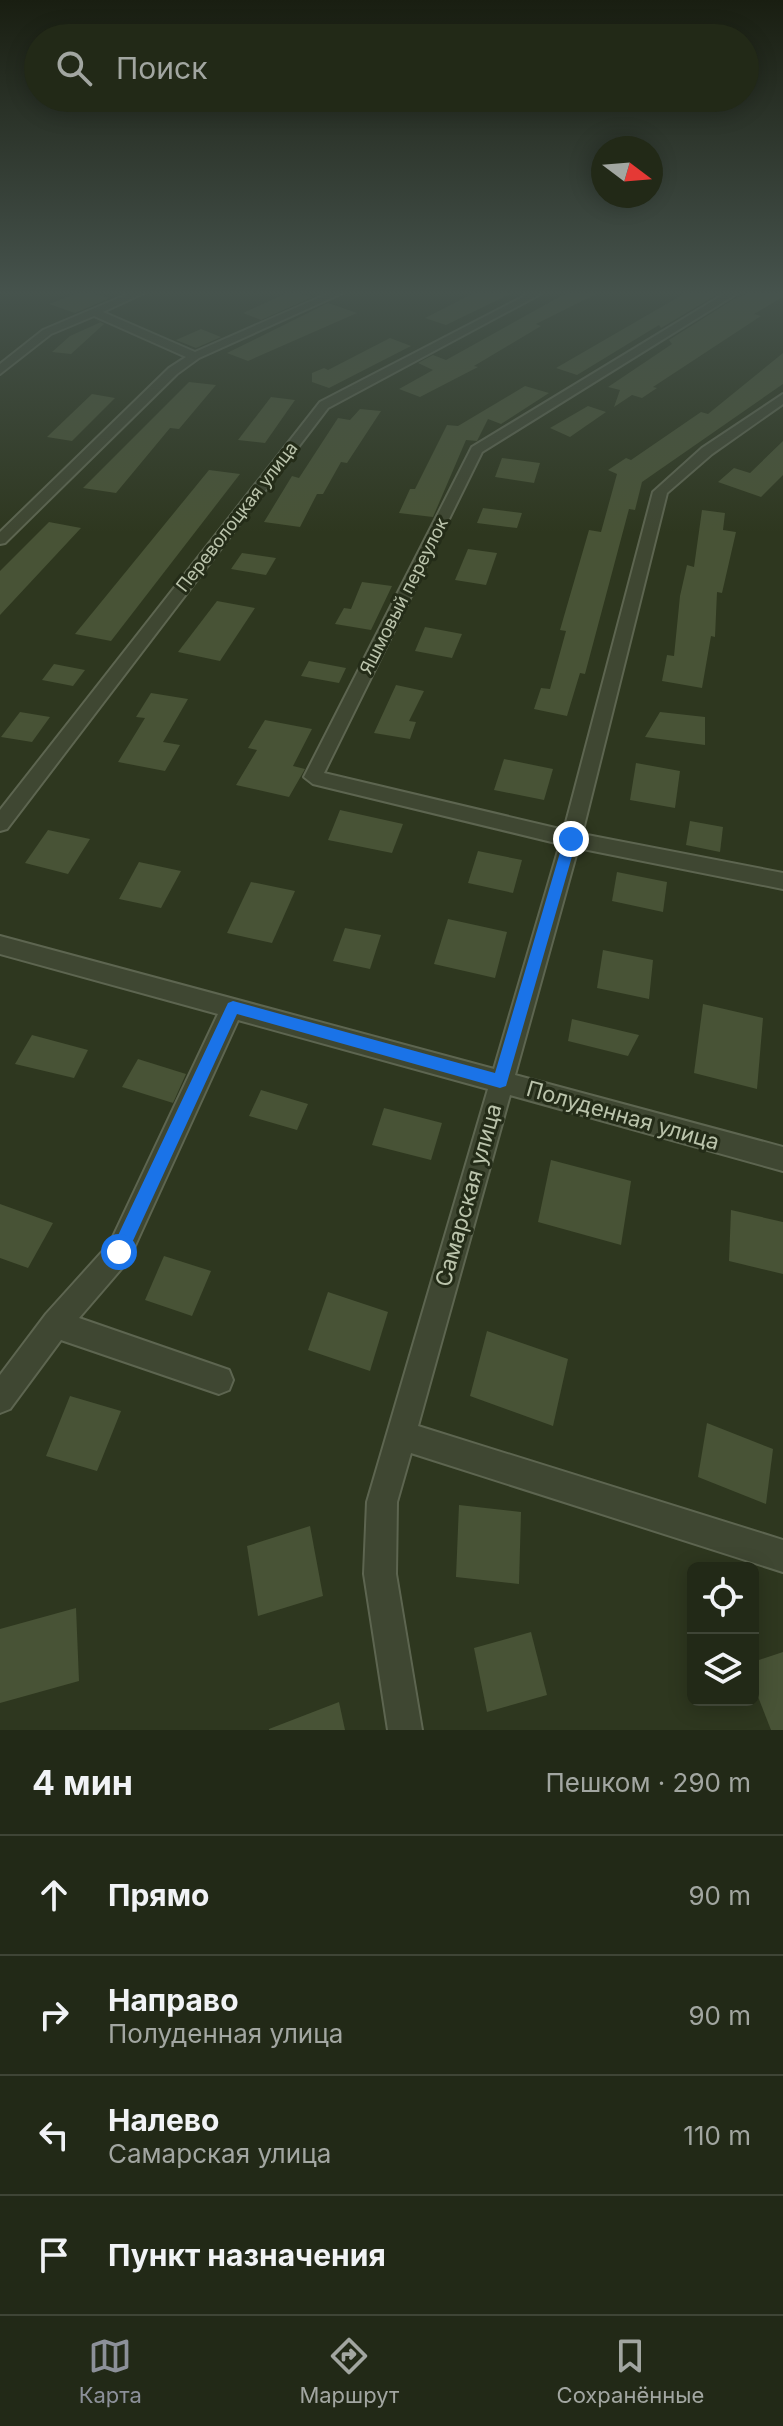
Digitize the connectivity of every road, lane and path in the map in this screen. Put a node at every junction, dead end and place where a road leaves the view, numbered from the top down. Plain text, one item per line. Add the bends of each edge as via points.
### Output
1 (172, 372) edge
2 (387, 372) edge
3 (604, 372) edge
4 (783, 398) edge
5 (0, 540) edge
6 (0, 824) edge
7 (571, 839) junction
8 (783, 881) edge
9 (0, 945) edge
10 (233, 1007) junction
11 (500, 1081) junction
12 (783, 1159) edge
13 (56, 1324) junction
14 (219, 1380) dead end
15 (0, 1399) edge
16 (400, 1435) junction
17 (783, 1556) edge
18 (405, 1730) edge

1 - 5 street
2 - 6 street, Переволоцкая улица via 324,405
3 - 7 street, Яшмовый переулок via 477,450 313,777
4 - 7 street, Самарская улица via 707,451 660,492
7 - 8 street
7 - 11 street, Самарская улица
9 - 10 street, Полуденная улица
10 - 11 street, Полуденная улица
10 - 13 street via 119,1252
11 - 12 street, Полуденная улица
11 - 16 street, Самарская улица
13 - 14 street
13 - 15 street
16 - 17 street
16 - 18 street, Самарская улица via 382,1502 380,1574

